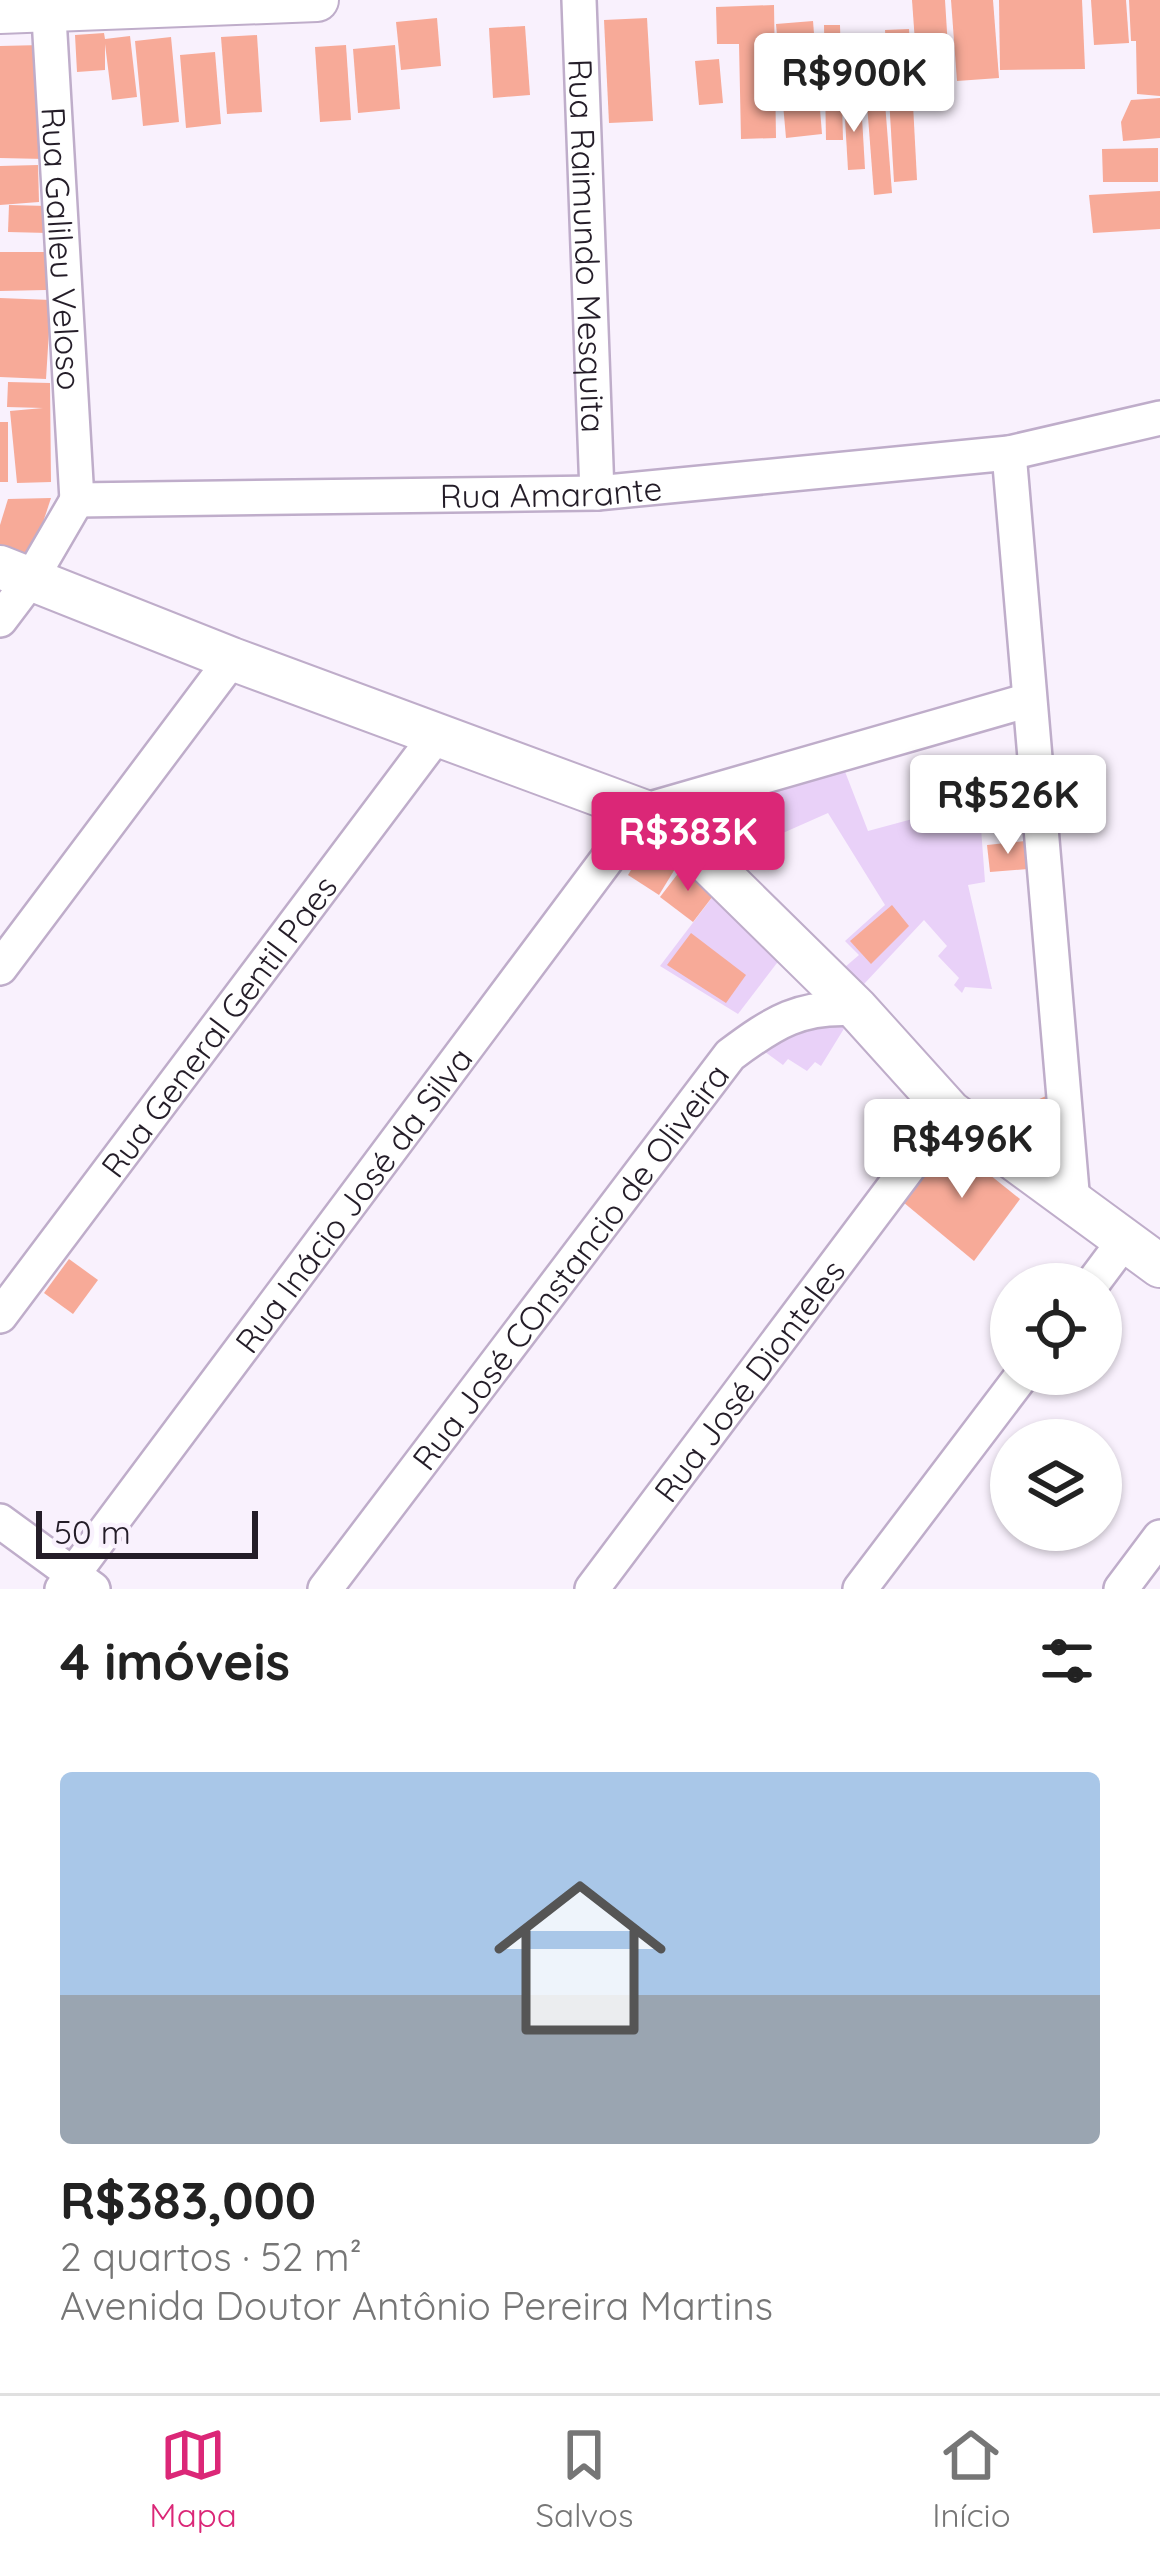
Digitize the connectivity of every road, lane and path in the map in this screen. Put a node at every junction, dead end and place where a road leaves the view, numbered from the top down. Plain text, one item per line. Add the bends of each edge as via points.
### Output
1 (316, 0) edge
2 (579, 0) edge
3 (48, 4) edge
4 (0, 12) edge
5 (1160, 418) edge
6 (1009, 453) junction
7 (596, 493) junction
8 (77, 500) junction
9 (16, 573) edge
10 (0, 620) edge
11 (232, 658) junction
12 (1029, 700) junction
13 (436, 736) junction
14 (644, 811) junction
15 (0, 968) edge
16 (857, 1009) junction
17 (950, 1112) junction
18 (1073, 1203) junction
19 (1125, 1240) junction
20 (1108, 1263) edge
21 (1160, 1266) edge
22 (0, 1316) edge
23 (1007, 1395) edge
24 (0, 1521) edge
25 (1160, 1537) edge
26 (76, 1584) edge
27 (325, 1589) edge
28 (592, 1589) edge
29 (860, 1589) edge
30 (1121, 1589) edge

1 - 3 street
2 - 7 street, Rua Raimundo Mesquita
3 - 4 street
3 - 8 street, Rua Galileu Veloso
5 - 6 street, Rua Amarante
6 - 7 street, Rua Amarante
6 - 12 street
7 - 8 street, Rua Amarante
8 - 9 street
9 - 10 street
9 - 11 street
11 - 13 street
11 - 15 street
12 - 14 street
12 - 18 street
13 - 14 street
13 - 22 street, Rua General Gentil Paes
14 - 16 street via 679,834
14 - 26 street, Rua Inácio José da Silva
16 - 17 street
16 - 27 street, Rua José COnstancio de Oliveira via 801,1012 730,1055
17 - 18 street
17 - 28 street, Rua José Dionteles
18 - 19 street
19 - 20 street
19 - 21 street
23 - 29 street
24 - 26 street
25 - 30 street

